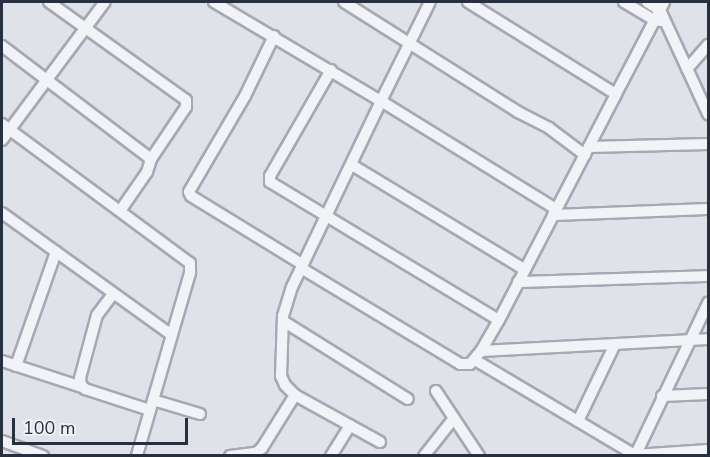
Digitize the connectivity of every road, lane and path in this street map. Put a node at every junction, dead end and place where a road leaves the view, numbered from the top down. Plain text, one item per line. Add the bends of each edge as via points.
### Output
1 (49, 2) edge
2 (105, 2) edge
3 (214, 2) edge
4 (344, 2) edge
5 (430, 2) edge
6 (468, 2) edge
7 (624, 2) edge
8 (647, 2) edge
9 (662, 6) edge
10 (659, 21) junction
11 (82, 28) junction
12 (274, 36) junction
13 (411, 43) junction
14 (708, 45) edge
15 (2, 46) edge
16 (687, 69) junction
17 (331, 70) junction
18 (46, 78) junction
19 (616, 94) junction
20 (381, 101) junction
21 (708, 114) edge
22 (5, 127) edge
23 (2, 140) edge
24 (708, 144) edge
25 (587, 151) junction
26 (152, 159) junction
27 (352, 165) junction
28 (708, 209) edge
29 (120, 211) junction
30 (555, 212) junction
31 (2, 213) edge
32 (326, 217) junction
33 (56, 252) junction
34 (302, 266) junction
35 (525, 269) junction
36 (708, 276) edge
37 (518, 282) junction
38 (113, 294) junction
39 (708, 303) edge
40 (499, 320) junction
41 (283, 321) junction
42 (172, 335) junction
43 (708, 339) edge
44 (691, 340) junction
45 (615, 344) junction
46 (478, 356) junction
47 (2, 361) edge
48 (16, 366) junction
49 (82, 387) junction
50 (436, 391) dead end
51 (708, 394) edge
52 (295, 395) junction
53 (662, 396) junction
54 (408, 399) dead end
55 (151, 405) junction
56 (200, 414) dead end
57 (454, 418) junction
58 (578, 421) junction
59 (350, 425) junction
60 (2, 441) edge
61 (380, 442) dead end
62 (708, 450) edge
63 (635, 455) edge
64 (44, 456) edge
65 (137, 456) edge
66 (230, 456) edge
67 (331, 456) edge
68 (424, 456) edge
69 (479, 456) edge

1 - 11 street
2 - 11 street
3 - 12 street
4 - 13 street
5 - 13 street
6 - 19 street
7 - 10 street
8 - 9 street
9 - 10 street
10 - 16 street
10 - 19 street
11 - 18 street
11 - 26 street via 186,100 186,107
12 - 17 street
12 - 34 street via 245,96 189,192
13 - 20 street
13 - 25 street
14 - 16 street
15 - 18 street
16 - 21 street
17 - 20 street
17 - 32 street via 269,180
18 - 22 street
18 - 26 street
19 - 25 street
20 - 27 street
20 - 30 street
22 - 23 street
22 - 29 street
24 - 25 street
25 - 30 street
26 - 29 street
27 - 32 street
27 - 35 street
28 - 30 street
29 - 42 street via 190,263
30 - 35 street
31 - 33 street
32 - 34 street
32 - 40 street
33 - 38 street
33 - 48 street
34 - 41 street via 287,300
34 - 46 street via 460,364 470,364
35 - 37 street
36 - 37 street
37 - 40 street
38 - 42 street
38 - 49 street via 97,315 80,378
39 - 44 street
40 - 46 street
41 - 52 street via 281,376
41 - 54 street
42 - 55 street
43 - 44 street
44 - 45 street
44 - 53 street
45 - 46 street
45 - 58 street
46 - 58 street
47 - 48 street
48 - 49 street
49 - 55 street
50 - 57 street
51 - 53 street
52 - 59 street
52 - 66 street via 259,451
53 - 63 street
55 - 56 street
55 - 65 street
57 - 68 street
57 - 69 street
58 - 63 street
59 - 61 street
59 - 67 street
60 - 64 street
62 - 63 street

